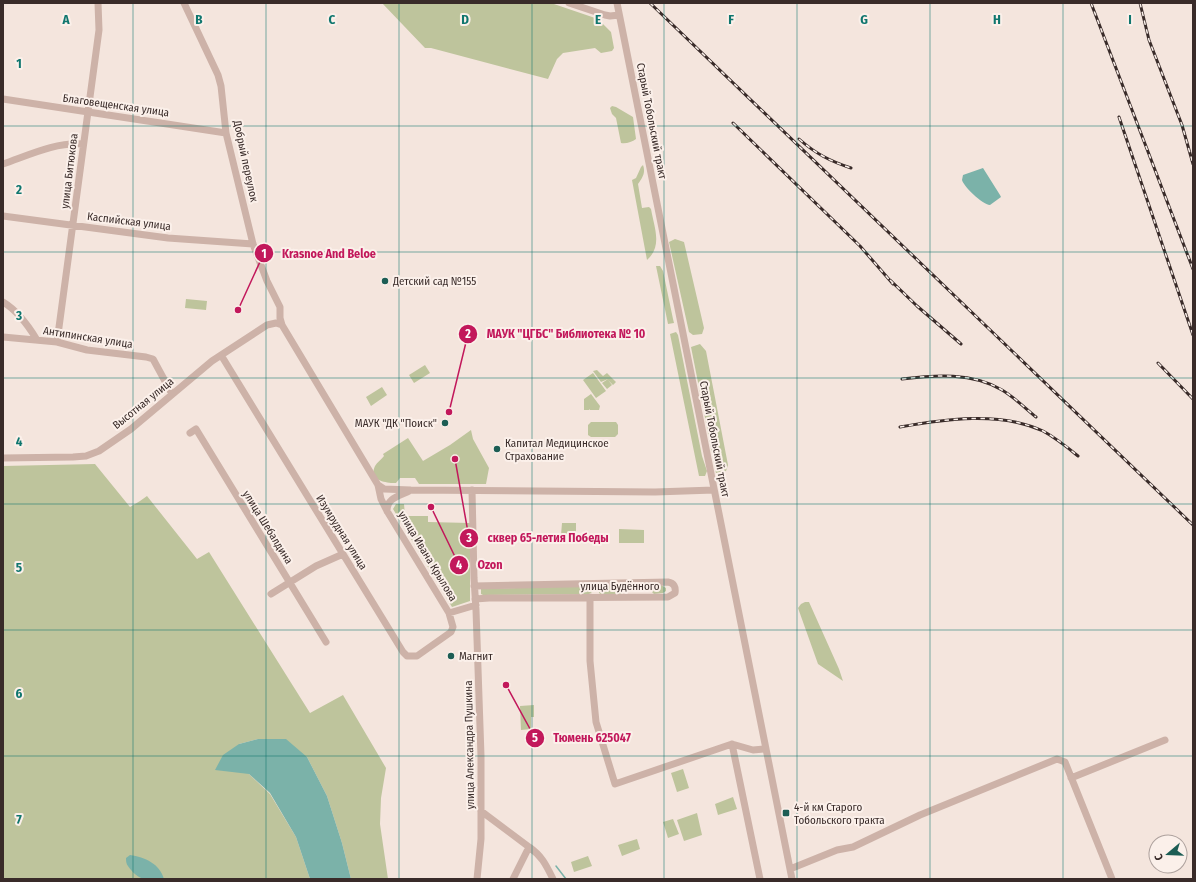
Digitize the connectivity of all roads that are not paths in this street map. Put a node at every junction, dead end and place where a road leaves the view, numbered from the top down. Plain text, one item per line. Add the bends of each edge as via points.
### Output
1 (98, 3) edge
2 (184, 3) edge
3 (569, 3) edge
4 (617, 3) edge
5 (619, 15) junction
6 (3, 100) edge
7 (88, 112) junction
8 (226, 133) junction
9 (83, 144) junction
10 (3, 164) edge
11 (3, 216) edge
12 (73, 225) junction
13 (253, 244) junction
14 (3, 302) edge
15 (282, 325) junction
16 (3, 337) edge
17 (37, 340) junction
18 (57, 342) junction
19 (221, 355) junction
20 (172, 394) junction
21 (190, 433) dead end
22 (3, 458) edge
23 (378, 485) junction
24 (411, 490) junction
25 (472, 490) junction
26 (714, 490) junction
27 (387, 511) junction
28 (342, 554) junction
29 (290, 582) junction
30 (474, 586) junction
31 (271, 594) dead end
32 (590, 597) junction
33 (475, 602) junction
34 (449, 613) junction
35 (326, 642) dead end
36 (1165, 740) dead end
37 (732, 744) junction
38 (765, 749) junction
39 (1071, 778) junction
40 (481, 811) junction
41 (529, 847) junction
42 (790, 869) junction
43 (477, 879) edge
44 (513, 879) edge
45 (553, 879) edge
46 (760, 879) edge
47 (792, 879) edge
48 (1112, 879) edge

1 - 7 street, улица Битюкова via 99,30
2 - 8 street, Добрый переулок via 218,75
3 - 5 street via 605,15
4 - 5 street, Старый Тобольский тракт
5 - 26 street, Старый Тобольский тракт
6 - 7 street, Благовещенская улица
7 - 8 street, Благовещенская улица
7 - 9 street, улица Битюкова
8 - 13 street, Добрый переулок
9 - 10 street via 69,143
9 - 12 street, улица Битюкова
11 - 12 street, Каспийская улица
12 - 13 street, Каспийская улица via 168,238
12 - 18 street, улица Битюкова
13 - 15 street, Добрый переулок via 280,307
14 - 17 street via 21,317
15 - 19 street, Высотная улица via 267,325
15 - 23 street, улица Ивана Крылова
16 - 17 street, Антипинская улица
17 - 18 street, Антипинская улица
18 - 20 street, Антипинская улица via 88,350 153,359
19 - 20 street, Высотная улица
19 - 28 street, Изумрудная улица
20 - 22 street, Высотная улица via 131,429 99,451 86,456
21 - 29 street, улица Шебалдина via 196,429
23 - 24 street via 384,489
23 - 27 street, улица Ивана Крылова
24 - 25 street
24 - 27 street, улица Ивана Крылова via 394,497 387,505
25 - 26 street
25 - 30 street, улица Александра Пушкина
26 - 38 street, Старый Тобольский тракт
27 - 34 street, улица Ивана Крылова
28 - 29 street
28 - 34 street, Изумрудная улица via 407,656 417,656 451,632 453,627
29 - 31 street
29 - 35 street, улица Шебалдина
30 - 32 street, улица Будённого via 668,582 676,589 672,596 668,597
30 - 33 street, улица Александра Пушкина
32 - 33 street, улица Будённого
32 - 37 street via 590,661 596,722 615,784
33 - 34 street, улица Будённого
33 - 40 street, улица Александра Пушкина
36 - 39 street
37 - 38 street via 753,750
37 - 46 street
38 - 42 street, Старый Тобольский тракт
39 - 42 street via 1065,762 1052,760 920,815 853,847 837,850
39 - 48 street
40 - 41 street
40 - 43 street, улица Александра Пушкина
41 - 44 street
41 - 45 street via 537,853
42 - 47 street, Старый Тобольский тракт

